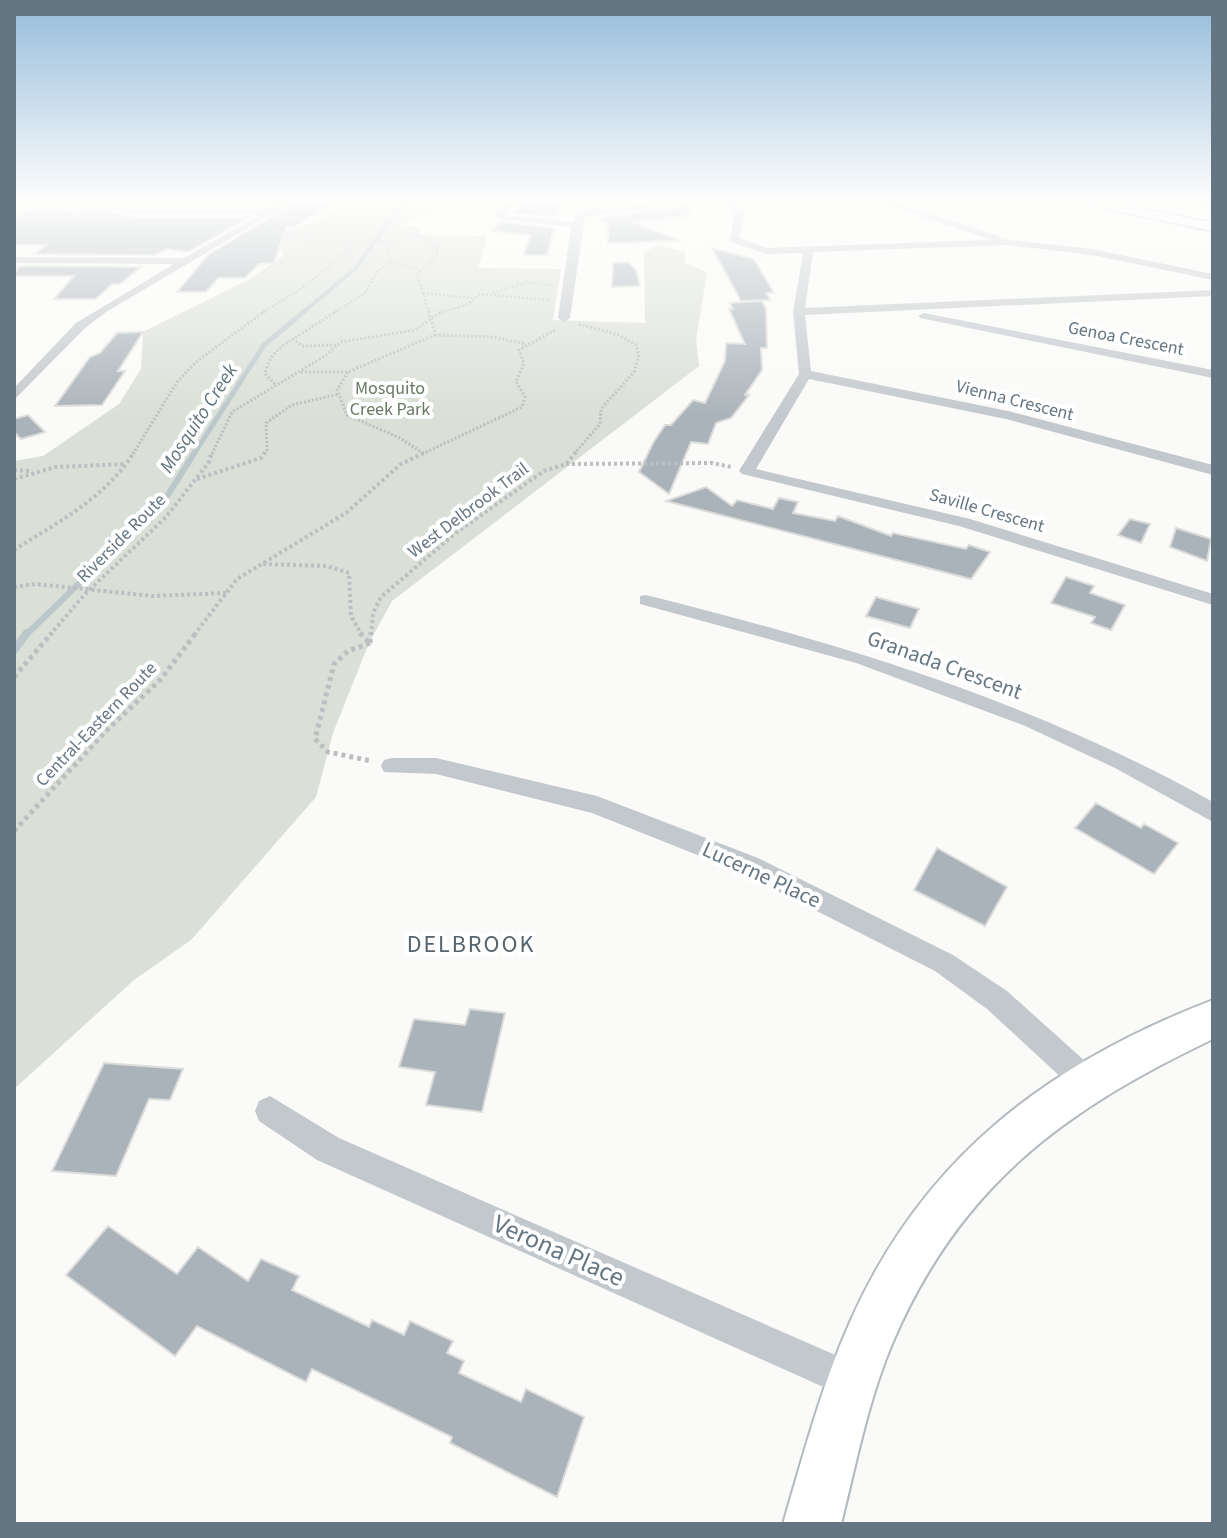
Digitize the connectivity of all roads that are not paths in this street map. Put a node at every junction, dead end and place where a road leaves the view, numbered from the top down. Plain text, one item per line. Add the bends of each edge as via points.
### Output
1 (167, 273) edge
2 (571, 273) edge
3 (805, 273) edge
4 (1193, 273) edge
5 (1213, 277) edge
6 (1213, 293) edge
7 (890, 309) junction
8 (799, 312) junction
9 (564, 319) road end
10 (805, 374) junction
11 (1213, 374) edge
12 (14, 396) edge
13 (1213, 470) edge
14 (646, 600) dead end
15 (1213, 600) edge
16 (392, 766) road end
17 (1213, 813) edge
18 (1213, 1019) edge
19 (1086, 1081) junction
20 (270, 1111) dead end
21 (852, 1381) junction
22 (812, 1524) edge

1 - 12 street via 80,326
2 - 9 street
3 - 8 street
4 - 5 street
6 - 7 street
7 - 8 street
7 - 11 street, Genoa Crescent
8 - 10 street
10 - 13 street, Vienna Crescent via 1008,415
10 - 15 street, Saville Crescent via 747,471 964,522
14 - 17 street, Granada Crescent via 863,659 1030,720 1123,762
16 - 19 street, Lucerne Place via 436,766 597,805 749,865 944,963 997,1000
18 - 19 street
19 - 21 street via 1017,1131 957,1192 897,1278
20 - 21 street, Verona Place via 328,1149
21 - 22 street

